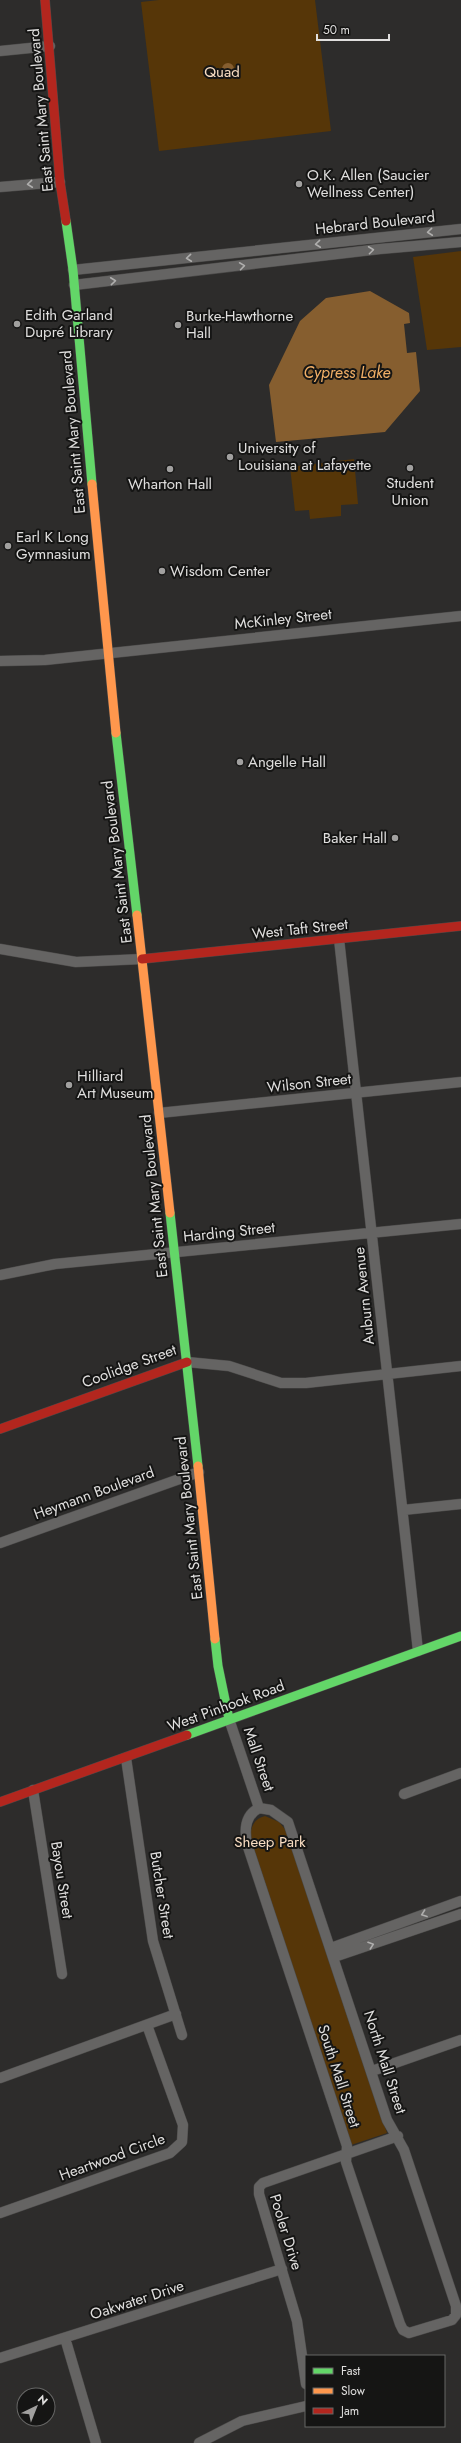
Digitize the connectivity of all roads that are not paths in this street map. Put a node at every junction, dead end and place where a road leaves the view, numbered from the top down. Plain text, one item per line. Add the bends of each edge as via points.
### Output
1 (45, 0) edge
2 (50, 46) junction
3 (0, 51) edge
4 (60, 182) junction
5 (0, 187) edge
6 (461, 229) edge
7 (461, 242) edge
8 (293, 246) junction
9 (293, 259) junction
10 (143, 263) junction
11 (73, 270) junction
12 (144, 278) junction
13 (74, 285) junction
14 (461, 616) edge
15 (108, 652) junction
16 (0, 662) edge
17 (461, 926) edge
18 (339, 938) junction
19 (0, 948) edge
20 (142, 960) junction
21 (461, 1082) edge
22 (356, 1094) junction
23 (159, 1113) junction
24 (461, 1224) edge
25 (372, 1233) junction
26 (175, 1253) junction
27 (0, 1275) edge
28 (187, 1362) junction
29 (461, 1366) edge
30 (387, 1374) junction
31 (0, 1429) edge
32 (199, 1472) junction
33 (461, 1504) edge
34 (403, 1510) junction
35 (0, 1543) edge
36 (461, 1636) edge
37 (418, 1651) junction
38 (230, 1719) junction
39 (126, 1758) junction
40 (461, 1773) edge
41 (33, 1790) junction
42 (404, 1794) dead end
43 (0, 1802) edge
44 (259, 1808) junction
45 (461, 1901) edge
46 (461, 1914) edge
47 (332, 1952) junction
48 (62, 1974) dead end
49 (176, 2014) junction
50 (146, 2024) junction
51 (182, 2035) dead end
52 (461, 2040) edge
53 (372, 2071) junction
54 (0, 2078) edge
55 (398, 2136) junction
56 (346, 2155) junction
57 (0, 2213) edge
58 (282, 2269) junction
59 (431, 2327) joint
60 (65, 2338) junction
61 (0, 2358) edge
62 (305, 2377) edge
63 (305, 2406) edge
64 (96, 2443) edge
65 (199, 2443) edge

1 - 2 street, East Saint Mary Boulevard
2 - 3 street
2 - 4 street, East Saint Mary Boulevard
4 -> 5 street
4 - 11 street, East Saint Mary Boulevard
6 -> 8 street, Hebrard Boulevard
9 -> 7 street, Hebrard Boulevard
8 - 9 street
8 -> 10 street, Hebrard Boulevard
12 -> 9 street, Hebrard Boulevard
10 - 11 street, Hebrard Boulevard
10 - 12 street
11 - 13 street, East Saint Mary Boulevard
13 -> 12 street, Hebrard Boulevard
13 - 15 street, East Saint Mary Boulevard
14 - 15 street, McKinley Street
15 - 16 street, McKinley Street
15 - 20 street, East Saint Mary Boulevard
17 - 18 street, West Taft Street
18 - 20 street, West Taft Street
18 - 22 street, Auburn Avenue
19 - 20 street via 76,962
20 - 23 street, East Saint Mary Boulevard
21 - 22 street, Wilson Street
22 - 23 street, Wilson Street
22 - 25 street, Auburn Avenue
23 - 26 street, East Saint Mary Boulevard
24 - 25 street, Harding Street
25 - 26 street, Harding Street
25 - 30 street, Auburn Avenue
26 - 27 street, Harding Street via 55,1264
26 - 28 street, East Saint Mary Boulevard
28 - 30 street, Coolidge Street via 229,1366 281,1383 306,1383
28 - 31 street, Coolidge Street
28 - 32 street, East Saint Mary Boulevard
29 - 30 street, Coolidge Street
30 - 34 street, Auburn Avenue
32 - 35 street, Heymann Boulevard
32 - 38 street, East Saint Mary Boulevard via 218,1666
33 - 34 street
34 - 37 street, Auburn Avenue
36 - 37 street, West Pinhook Road
37 - 38 street, West Pinhook Road
38 - 39 street, West Pinhook Road
38 - 44 street, Mall Street
39 - 41 street, West Pinhook Road
39 - 49 street, Butcher Street via 153,1941
40 - 42 street
41 - 43 street, West Pinhook Road
41 - 48 street, Bayou Street
44 - 47 street, North Mall Street via 271,1810 288,1822
44 - 56 street, South Mall Street via 253,1811 248,1819 247,1844 344,2138
45 -> 47 street
47 -> 46 street
47 - 53 street, North Mall Street
49 - 50 street
49 - 51 street, Butcher Street
50 - 54 street
50 - 57 street, Heartwood Circle via 185,2130 177,2149
52 - 53 street
53 - 55 street, North Mall Street via 387,2120
55 - 56 street, Pooler Drive
55 - 59 street, North Mall Street via 456,2306 454,2318
56 - 58 street, Pooler Drive via 263,2183 259,2187
56 - 59 street, South Mall Street via 402,2328 409,2333
58 - 60 street, Oakwater Drive
58 - 62 street, Pooler Drive via 297,2321
60 - 61 street, Oakwater Drive
60 - 64 street
63 - 65 street via 242,2420

